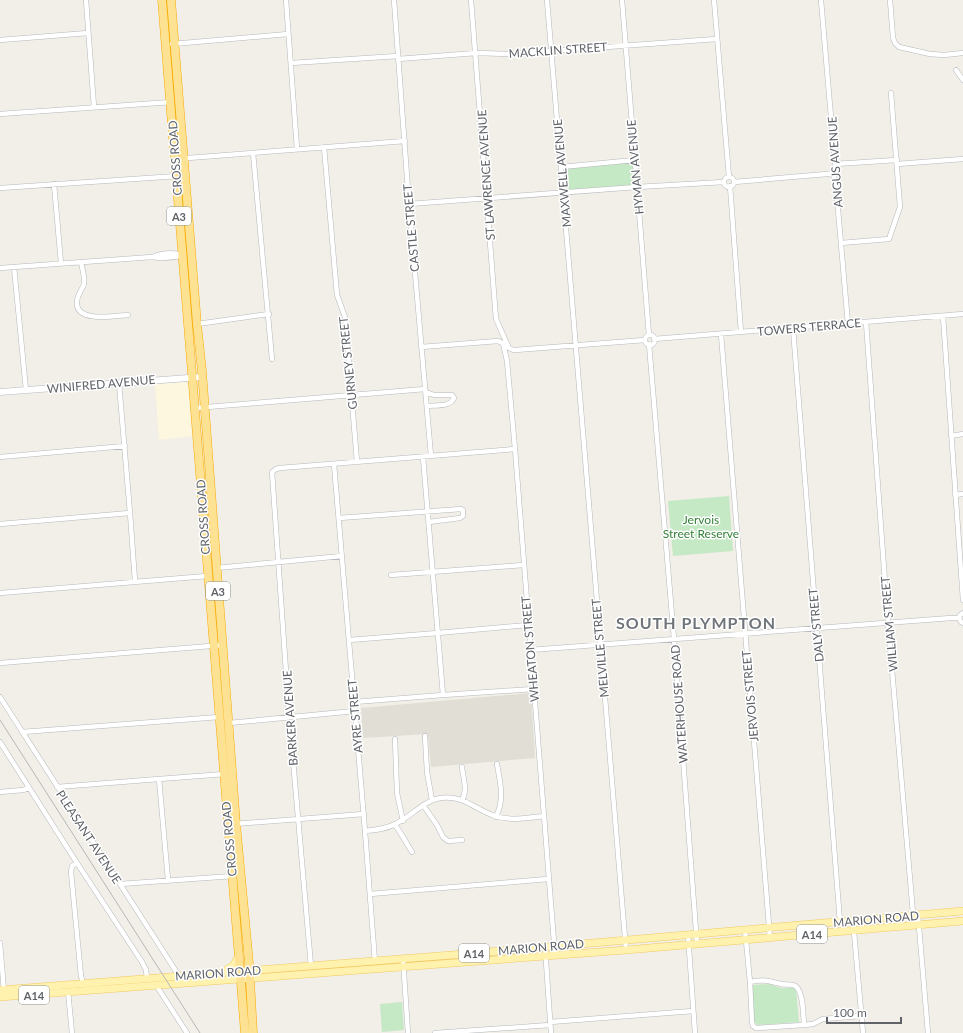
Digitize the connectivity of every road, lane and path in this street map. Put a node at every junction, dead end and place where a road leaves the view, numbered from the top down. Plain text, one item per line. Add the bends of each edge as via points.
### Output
1 (86, 0) edge
2 (162, 0) edge
3 (171, 0) edge
4 (286, 0) edge
5 (394, 0) edge
6 (471, 0) edge
7 (547, 0) edge
8 (622, 0) edge
9 (714, 0) edge
10 (821, 0) edge
11 (890, 0) edge
12 (88, 33) junction
13 (288, 34) junction
14 (717, 39) junction
15 (0, 40) edge
16 (175, 43) junction
17 (165, 44) junction
18 (625, 46) junction
19 (551, 51) junction
20 (476, 53) junction
21 (963, 53) edge
22 (398, 57) junction
23 (291, 63) junction
24 (956, 70) dead end
25 (963, 80) edge
26 (891, 93) dead end
27 (170, 102) junction
28 (180, 102) junction
29 (94, 107) junction
30 (0, 114) edge
31 (405, 140) junction
32 (324, 147) junction
33 (297, 149) junction
34 (253, 153) junction
35 (184, 158) junction
36 (175, 159) junction
37 (963, 159) edge
38 (635, 160) junction
39 (897, 162) junction
40 (835, 164) junction
41 (561, 167) junction
42 (833, 173) junction
43 (176, 176) junction
44 (185, 176) junction
45 (729, 177) junction
46 (724, 182) junction
47 (734, 182) junction
48 (54, 184) junction
49 (730, 186) junction
50 (637, 187) junction
51 (0, 188) edge
52 (563, 193) junction
53 (488, 199) junction
54 (409, 204) junction
55 (841, 244) junction
56 (192, 254) junction
57 (183, 255) junction
58 (80, 262) junction
59 (60, 263) junction
60 (14, 267) junction
61 (0, 268) edge
62 (269, 314) junction
63 (963, 314) edge
64 (128, 315) dead end
65 (943, 316) junction
66 (866, 322) junction
67 (197, 324) junction
68 (848, 324) junction
69 (793, 328) junction
70 (741, 332) junction
71 (721, 334) junction
72 (649, 335) junction
73 (654, 339) junction
74 (645, 340) junction
75 (503, 343) junction
76 (649, 344) junction
77 (576, 345) junction
78 (421, 347) junction
79 (509, 348) junction
80 (272, 359) dead end
81 (193, 377) junction
82 (202, 377) junction
83 (119, 383) junction
84 (26, 390) junction
85 (425, 390) junction
86 (0, 392) edge
87 (352, 395) junction
88 (427, 406) junction
89 (204, 407) junction
90 (195, 408) junction
91 (963, 434) edge
92 (951, 436) junction
93 (124, 446) junction
94 (515, 449) junction
95 (431, 456) junction
96 (0, 457) edge
97 (423, 457) junction
98 (357, 462) junction
99 (334, 464) junction
100 (963, 494) edge
101 (956, 495) junction
102 (428, 511) junction
103 (130, 513) junction
104 (339, 518) junction
105 (213, 519) junction
106 (429, 522) junction
107 (0, 524) edge
108 (204, 527) junction
109 (214, 532) junction
110 (342, 556) junction
111 (962, 559) edge
112 (279, 562) junction
113 (524, 565) junction
114 (216, 568) junction
115 (433, 572) junction
116 (391, 575) dead end
117 (207, 576) junction
118 (135, 581) junction
119 (0, 593) edge
120 (963, 600) edge
121 (963, 613) edge
122 (959, 618) junction
123 (888, 623) junction
124 (963, 623) edge
125 (528, 625) junction
126 (816, 629) junction
127 (438, 633) junction
128 (745, 634) junction
129 (674, 639) junction
130 (349, 640) junction
131 (222, 645) junction
132 (600, 645) junction
133 (213, 646) junction
134 (530, 650) junction
135 (0, 664) edge
136 (534, 689) junction
137 (443, 695) junction
138 (0, 697) edge
139 (354, 702) junction
140 (355, 712) junction
141 (219, 717) junction
142 (290, 717) junction
143 (229, 723) junction
144 (22, 732) junction
145 (425, 736) dead end
146 (395, 739) dead end
147 (0, 742) edge
148 (497, 764) dead end
149 (462, 767) dead end
150 (224, 774) junction
151 (233, 774) junction
152 (159, 779) junction
153 (57, 787) junction
154 (29, 788) junction
155 (0, 792) edge
156 (432, 800) junction
157 (462, 800) junction
158 (423, 805) junction
159 (364, 814) junction
160 (544, 816) junction
161 (496, 817) junction
162 (298, 819) junction
163 (402, 820) junction
164 (236, 824) junction
165 (227, 825) junction
166 (395, 825) junction
167 (365, 831) junction
168 (462, 840) dead end
169 (412, 852) dead end
170 (77, 863) junction
171 (241, 875) junction
172 (232, 876) junction
173 (548, 879) junction
174 (168, 880) junction
175 (120, 884) junction
176 (370, 894) junction
177 (963, 911) edge
178 (916, 915) junction
179 (854, 921) junction
180 (963, 921) edge
181 (840, 922) junction
182 (917, 925) junction
183 (769, 928) junction
184 (745, 930) junction
185 (854, 930) junction
186 (696, 934) junction
187 (688, 935) junction
188 (770, 938) junction
189 (625, 940) junction
190 (746, 940) junction
191 (0, 943) edge
192 (697, 944) junction
193 (689, 945) junction
194 (554, 946) junction
195 (544, 947) junction
196 (626, 950) junction
197 (238, 955) junction
198 (248, 955) junction
199 (555, 955) junction
200 (545, 956) junction
201 (403, 959) junction
202 (375, 961) junction
203 (311, 966) junction
204 (404, 967) junction
205 (264, 969) junction
206 (375, 969) junction
207 (223, 972) junction
208 (250, 974) junction
209 (240, 975) junction
210 (179, 976) junction
211 (147, 978) junction
212 (262, 978) junction
213 (226, 980) junction
214 (750, 982) junction
215 (83, 983) junction
216 (68, 985) junction
217 (156, 986) junction
218 (2, 989) edge
219 (68, 992) junction
220 (242, 994) junction
221 (251, 994) junction
222 (2, 997) edge
223 (693, 1011) junction
224 (861, 1016) junction
225 (550, 1023) junction
226 (804, 1025) junction
227 (72, 1033) edge
228 (187, 1033) edge
229 (245, 1033) edge
230 (253, 1033) edge
231 (408, 1033) edge
232 (435, 1033) edge
233 (551, 1033) edge
234 (695, 1033) edge
235 (863, 1033) edge
236 (928, 1033) edge

1 - 12 street
2 - 17 highway, CROSS ROAD / A3
3 - 16 highway, CROSS ROAD / A3
4 - 13 street
5 - 22 street, CASTLE STREET
6 - 20 street, ST LAWRENCE AVENUE
7 - 19 street, MAXWELL AVENUE
8 - 18 street, HYMAN AVENUE
9 - 14 street
10 - 40 street, ANGUS AVENUE
11 - 21 street via 894,38 899,47 930,54
12 - 15 street
12 - 29 street
13 - 16 street
13 - 23 street
14 - 18 street, MACKLIN STREET
14 - 45 street
16 - 17 street
16 - 28 highway, CROSS ROAD / A3
17 - 27 highway, CROSS ROAD / A3
18 - 19 street, MACKLIN STREET
18 - 38 street, HYMAN AVENUE
19 - 20 street, MACKLIN STREET
19 - 41 street, MAXWELL AVENUE
20 - 22 street, MACKLIN STREET
20 - 53 street, ST LAWRENCE AVENUE
22 - 23 street, MACKLIN STREET
22 - 31 street, CASTLE STREET
23 - 33 street
24 - 25 street
26 - 39 street
27 - 28 street
27 - 29 street
27 - 36 highway, CROSS ROAD / A3
28 - 35 highway, CROSS ROAD / A3
29 - 30 street
31 - 32 street
31 - 54 street, CASTLE STREET
32 - 33 street
32 - 87 street, GURNEY STREET via 337,295 345,317
33 - 34 street
34 - 35 street
34 - 62 street
35 - 36 street
35 - 44 highway, CROSS ROAD / A3
36 - 43 highway, CROSS ROAD / A3
37 - 39 street
38 - 41 street
38 - 50 street, HYMAN AVENUE
39 - 40 street
39 - 55 street via 900,207 889,239
40 - 42 street, ANGUS AVENUE
41 - 52 street, MAXWELL AVENUE
42 - 47 street
42 - 55 street, ANGUS AVENUE
43 - 44 street
43 - 48 street
43 - 57 highway, CROSS ROAD / A3
44 - 56 highway, CROSS ROAD / A3
45 - 46 street
45 - 47 street
46 - 49 street
46 - 50 street
47 - 49 street
48 - 51 street
48 - 59 street
49 - 70 street
50 - 52 street
50 - 72 street, HYMAN AVENUE
52 - 53 street
52 - 77 street, MAXWELL AVENUE
53 - 54 street
53 - 79 street, ST LAWRENCE AVENUE via 496,319
54 - 78 street, CASTLE STREET
55 - 68 street, ANGUS AVENUE
56 - 57 street
56 - 67 highway, CROSS ROAD / A3
57 - 58 street via 163,259 152,257
57 - 81 highway, CROSS ROAD / A3
58 - 59 street
58 - 64 street via 84,284 77,301 80,312 103,317
59 - 60 street
60 - 61 street
60 - 84 street
62 - 67 street
62 - 80 street
63 - 65 street, TOWERS TERRACE
65 - 66 street, TOWERS TERRACE
65 - 92 street
66 - 68 street, TOWERS TERRACE
66 - 123 street, WILLIAM STREET
67 - 82 highway, CROSS ROAD / A3
68 - 69 street, TOWERS TERRACE
69 - 70 street, TOWERS TERRACE
69 - 126 street, DALY STREET
70 - 71 street, TOWERS TERRACE
71 - 73 street, TOWERS TERRACE
71 - 128 street, JERVOIS STREET
72 - 73 street
72 - 74 street
73 - 76 street via 653,343
74 - 76 street
74 - 77 street
75 - 78 street via 488,341
75 - 79 street
75 - 94 street, WHEATON STREET
76 - 129 street, WATERHOUSE ROAD
77 - 79 street via 515,350
77 - 132 street, MELVILLE STREET
78 - 85 street, CASTLE STREET
81 - 82 street, WINIFRED AVENUE
81 - 83 street, WINIFRED AVENUE
81 - 90 highway, CROSS ROAD / A3
82 - 89 highway, CROSS ROAD / A3
83 - 84 street, WINIFRED AVENUE
83 - 93 street
84 - 86 street, WINIFRED AVENUE
85 - 87 street
85 - 88 street, CASTLE STREET
85 - 88 street via 434,395 452,395 454,398 451,403
87 - 89 street
87 - 98 street, GURNEY STREET
88 - 95 street, CASTLE STREET
89 - 90 street
89 - 105 highway, CROSS ROAD / A3
90 - 108 highway, CROSS ROAD / A3
91 - 92 street
92 - 101 street
93 - 96 street
93 - 103 street
94 - 95 street
94 - 113 street, WHEATON STREET
95 - 97 street
97 - 98 street
97 - 102 street
98 - 99 street
99 - 104 street, AYRE STREET
99 - 112 street, BARKER AVENUE via 280,468 272,472
100 - 101 street
101 - 111 street
102 - 104 street
102 - 106 street
102 - 106 street via 463,510 463,516 460,518
103 - 107 street
103 - 118 street
104 - 110 street, AYRE STREET
105 - 108 highway
105 - 109 highway, CROSS ROAD / A3
106 - 115 street
108 - 109 highway
108 - 117 highway, CROSS ROAD / A3
109 - 114 highway, CROSS ROAD / A3
110 - 112 street
110 - 130 street, AYRE STREET
111 - 120 street
112 - 114 street
112 - 142 street, BARKER AVENUE
113 - 115 street
113 - 125 street, WHEATON STREET
114 - 131 highway, CROSS ROAD / A3
115 - 116 street
115 - 127 street
117 - 118 street
117 - 133 highway, CROSS ROAD / A3
118 - 119 street
121 - 122 street
122 - 123 street
122 - 124 street
123 - 126 street
123 - 178 street, WILLIAM STREET
125 - 127 street
125 - 134 street, WHEATON STREET
126 - 128 street
126 - 181 street, DALY STREET
127 - 130 street
127 - 137 street
128 - 129 street
128 - 183 street, JERVOIS STREET
129 - 132 street
129 - 186 street, WATERHOUSE ROAD
130 - 139 street, AYRE STREET
131 - 133 street
131 - 143 highway, CROSS ROAD / A3
132 - 134 street
132 - 189 street, MELVILLE STREET
133 - 135 street
133 - 141 highway, CROSS ROAD / A3
134 - 136 street, WHEATON STREET
136 - 137 street
136 - 160 street, WHEATON STREET
137 - 139 street
138 - 144 street, PLEASANT AVENUE
139 - 140 street, AYRE STREET
140 - 142 street
140 - 159 street, AYRE STREET
141 - 144 street
141 - 150 highway, CROSS ROAD / A3
142 - 143 street
142 - 162 street, BARKER AVENUE
143 - 151 highway, CROSS ROAD / A3
144 - 153 street, PLEASANT AVENUE
145 - 156 street
146 - 163 street via 397,793
147 - 154 street
148 - 161 street via 501,803
149 - 157 street via 465,796
150 - 151 street
150 - 152 street
150 - 165 highway, CROSS ROAD / A3
151 - 164 highway, CROSS ROAD / A3
152 - 153 street
152 - 174 street
153 - 175 street, PLEASANT AVENUE
154 - 155 street
154 - 170 street
156 - 157 street
156 - 158 street
157 - 161 street
158 - 163 street
158 - 168 street via 443,837 448,841
159 - 162 street
159 - 167 street, AYRE STREET
160 - 161 street via 515,819
160 - 173 street, WHEATON STREET
162 - 164 street
162 - 203 street, BARKER AVENUE
163 - 166 street
164 - 165 street
164 - 171 highway, CROSS ROAD / A3
165 - 172 highway, CROSS ROAD / A3
166 - 167 street
166 - 169 street
167 - 176 street, AYRE STREET
170 - 211 street via 142,962
170 - 215 street via 72,866 71,872
171 - 172 street
171 - 198 highway, CROSS ROAD / A3
172 - 174 street
172 - 197 highway, CROSS ROAD / A3
173 - 176 street
173 - 194 street, WHEATON STREET
174 - 175 street
175 - 210 street, PLEASANT AVENUE
176 - 202 street, AYRE STREET
177 - 178 main road, MARION ROAD / A14
178 - 179 main road, MARION ROAD / A14
178 - 182 street, WILLIAM STREET
179 - 181 main road, MARION ROAD / A14
179 - 185 street
180 - 182 main road, MARION ROAD / A14
181 - 183 main road, MARION ROAD / A14
182 - 185 main road, MARION ROAD / A14
182 - 236 street, WILLIAM STREET
183 - 184 main road, MARION ROAD / A14
183 - 188 street, JERVOIS STREET
184 - 186 main road, MARION ROAD / A14
184 - 190 street
185 - 188 main road, MARION ROAD / A14
185 - 224 street
186 - 187 main road, MARION ROAD / A14
186 - 192 street, WATERHOUSE ROAD
187 - 189 main road, MARION ROAD / A14
187 - 193 street
188 - 190 main road, MARION ROAD / A14
189 - 194 main road, MARION ROAD / A14
189 - 196 street, MELVILLE STREET
190 - 192 main road, MARION ROAD / A14
190 - 214 street
191 - 218 street
192 - 193 main road, MARION ROAD / A14
193 - 196 main road, MARION ROAD / A14
193 - 223 street
194 - 195 main road, MARION ROAD / A14
194 - 199 street, WHEATON STREET
195 - 200 street
195 - 201 main road, MARION ROAD / A14
196 - 199 main road, MARION ROAD / A14
197 - 207 main road via 234,965
197 - 209 highway, CROSS ROAD / A3
198 - 205 main road via 253,963
198 - 208 highway, CROSS ROAD / A3
199 - 200 main road, MARION ROAD / A14
200 - 204 main road, MARION ROAD / A14
200 - 225 street
201 - 202 main road, MARION ROAD / A14
201 - 204 street
202 - 203 main road, MARION ROAD / A14
202 - 206 street, AYRE STREET
203 - 205 main road, MARION ROAD / A14
204 - 206 main road, MARION ROAD / A14
204 - 231 street
205 - 208 main road, MARION ROAD / A14
206 - 212 main road, MARION ROAD / A14
207 - 209 main road, MARION ROAD / A14
207 - 210 main road, MARION ROAD / A14
208 - 209 main road, MARION ROAD / A14
208 - 212 main road, MARION ROAD / A14
208 - 221 highway, CROSS ROAD / A3
209 - 213 main road, MARION ROAD / A14
209 - 220 highway, CROSS ROAD / A3
210 - 211 main road, MARION ROAD / A14
211 - 215 main road, MARION ROAD / A14
212 - 221 main road via 255,984
213 - 217 main road, MARION ROAD / A14
213 - 220 main road
214 - 226 street via 759,980 794,985 801,995
214 - 226 street via 753,1026 756,1028
215 - 216 main road, MARION ROAD / A14
216 - 218 main road, MARION ROAD / A14
216 - 219 street
217 - 219 main road, MARION ROAD / A14
217 - 228 street
218 - 222 street
219 - 222 main road, MARION ROAD / A14
219 - 227 street
220 - 229 highway, CROSS ROAD / A3
221 - 230 highway, CROSS ROAD / A3
223 - 225 street
223 - 234 street
224 - 226 street via 823,1019
224 - 235 street
225 - 232 street
225 - 233 street

